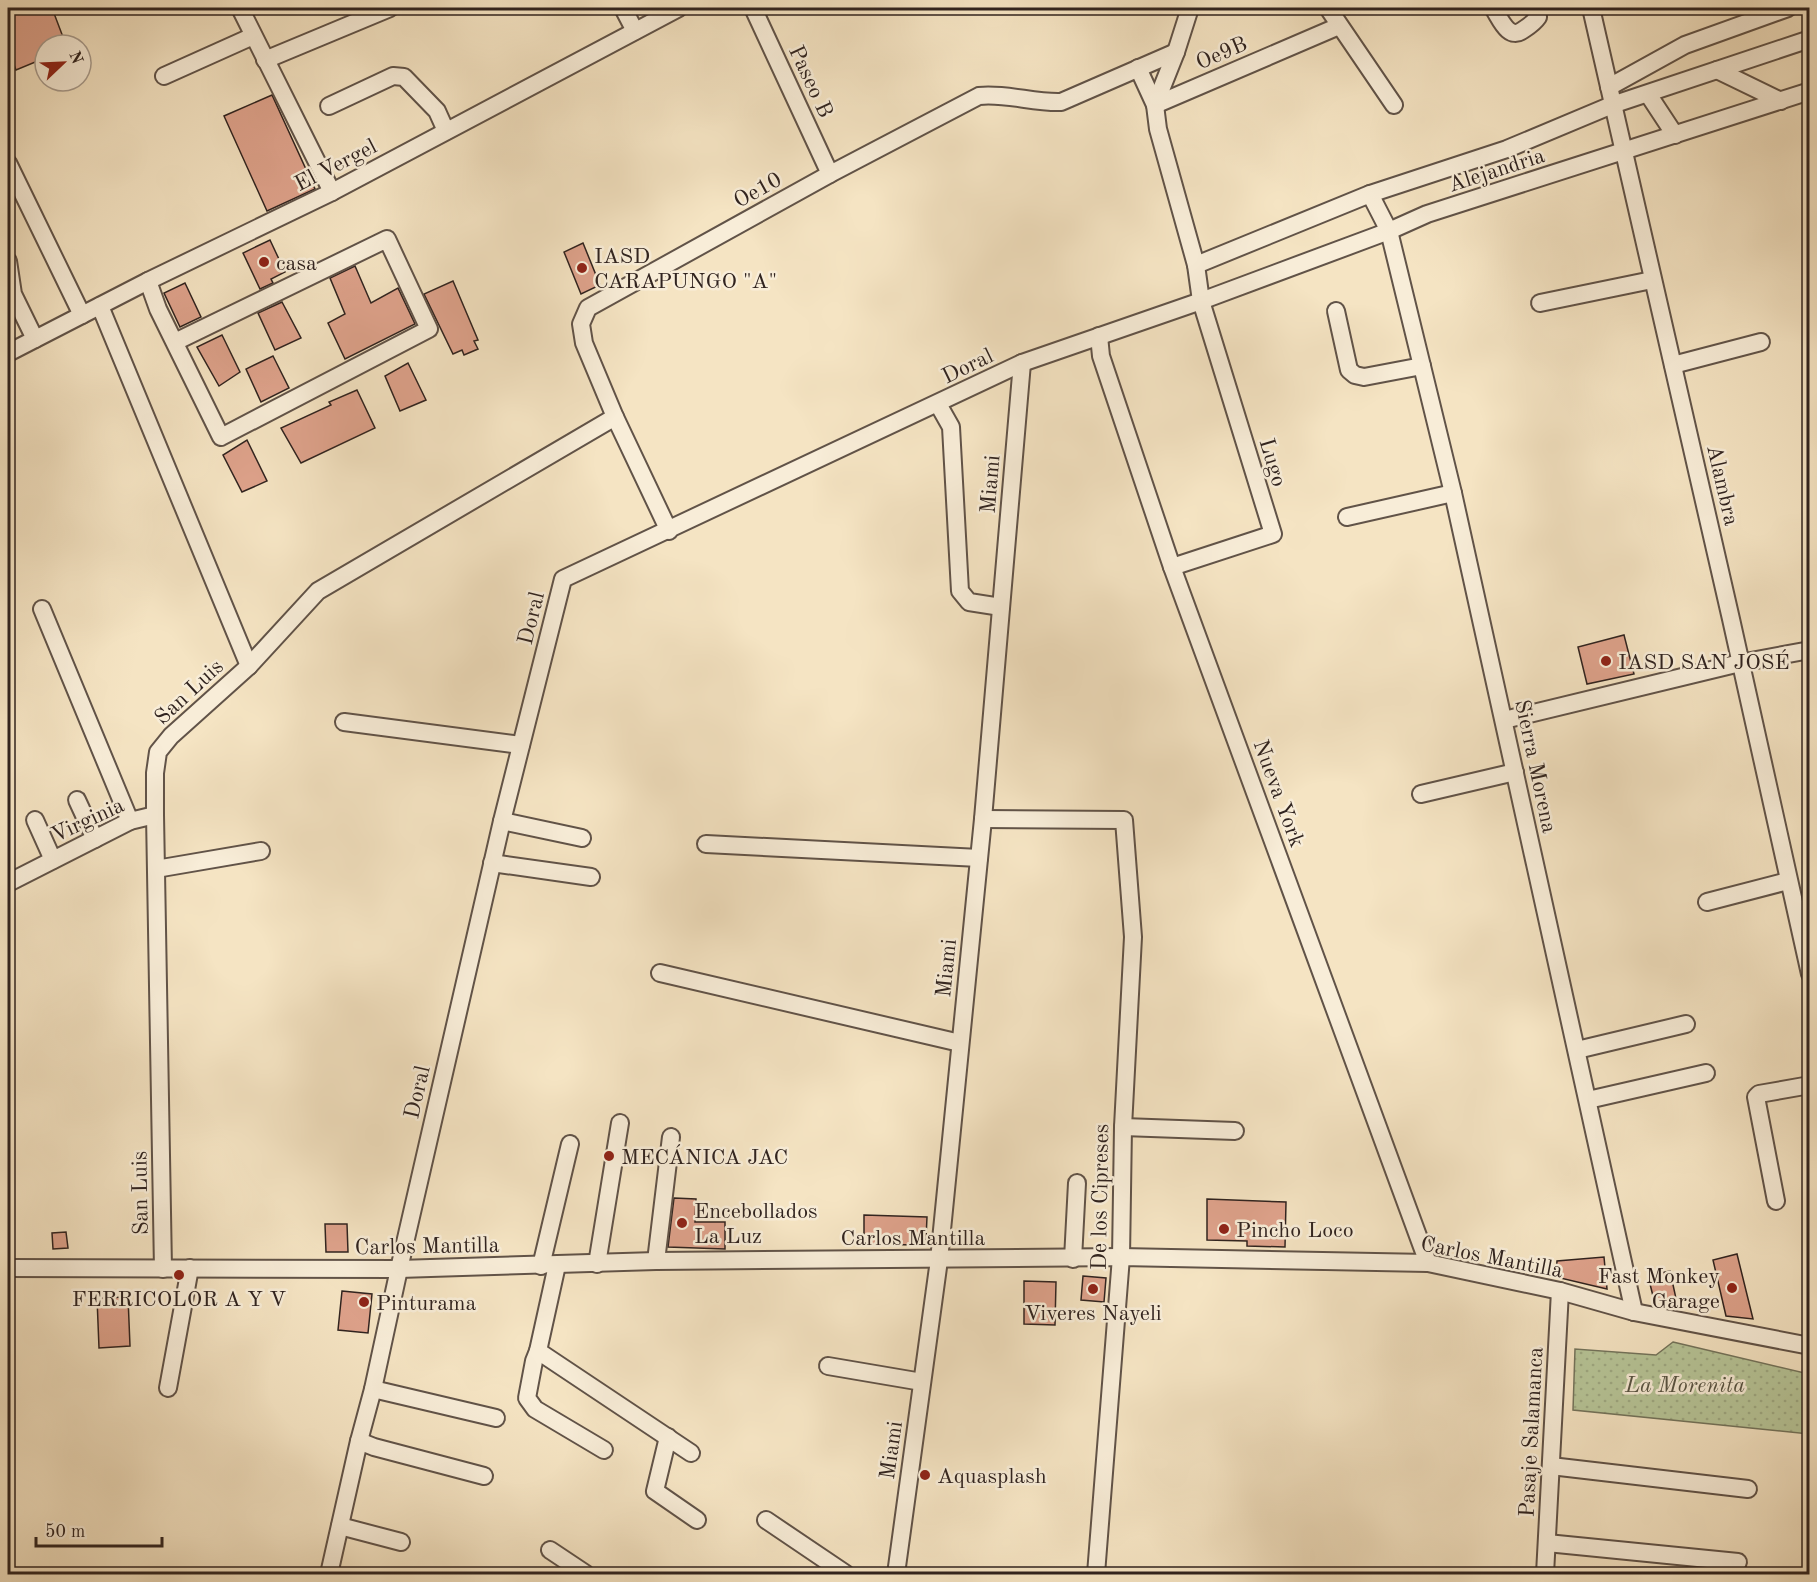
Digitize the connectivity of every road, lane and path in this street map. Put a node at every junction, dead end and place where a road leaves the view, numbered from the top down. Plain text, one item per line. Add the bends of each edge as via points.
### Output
1 (240, 8) edge
2 (390, 8) edge
3 (623, 8) edge
4 (679, 8) edge
5 (753, 8) edge
6 (1190, 8) edge
7 (1328, 8) edge
8 (1493, 8) edge
9 (1534, 8) edge
10 (1788, 8) edge
11 (1596, 10) edge
12 (1339, 26) junction
13 (635, 31) junction
14 (253, 36) junction
15 (1809, 39) edge
16 (1176, 52) junction
17 (265, 60) junction
18 (1138, 68) junction
19 (1717, 70) junction
20 (164, 76) dead end
21 (1609, 87) junction
22 (1809, 92) edge
23 (1648, 94) junction
24 (1780, 101) junction
25 (1155, 105) junction
26 (1394, 105) dead end
27 (1612, 105) junction
28 (329, 106) dead end
29 (446, 131) junction
30 (1676, 135) junction
31 (1624, 152) junction
32 (8, 163) edge
33 (830, 174) junction
34 (332, 192) junction
35 (1370, 194) junction
36 (1389, 231) junction
37 (8, 261) edge
38 (1196, 265) junction
39 (1652, 280) junction
40 (148, 282) junction
41 (1201, 301) junction
42 (1540, 303) dead end
43 (100, 306) junction
44 (1336, 311) dead end
45 (82, 315) junction
46 (1099, 336) junction
47 (35, 339) junction
48 (175, 342) junction
49 (1761, 342) dead end
50 (8, 353) edge
51 (1022, 363) junction
52 (1673, 365) junction
53 (1422, 366) junction
54 (938, 404) junction
55 (615, 417) junction
56 (1453, 494) junction
57 (1347, 517) dead end
58 (669, 531) junction
59 (1172, 567) junction
60 (1001, 607) junction
61 (42, 609) dead end
62 (1809, 650) edge
63 (1740, 663) junction
64 (249, 666) junction
65 (1504, 720) junction
66 (344, 722) dead end
67 (521, 745) junction
68 (1515, 772) junction
69 (1421, 794) dead end
70 (77, 800) dead end
71 (155, 815) junction
72 (983, 819) junction
73 (34, 820) dead end
74 (130, 821) junction
75 (502, 821) junction
76 (582, 838) dead end
77 (95, 839) junction
78 (706, 844) dead end
79 (261, 851) dead end
80 (979, 858) junction
81 (53, 860) junction
82 (492, 863) junction
83 (156, 868) junction
84 (591, 877) dead end
85 (1788, 881) junction
86 (8, 883) edge
87 (1707, 902) dead end
88 (660, 973) dead end
89 (1809, 974) edge
90 (1686, 1024) dead end
91 (960, 1043) junction
92 (1577, 1050) junction
93 (1706, 1073) dead end
94 (1809, 1085) edge
95 (1588, 1100) junction
96 (620, 1123) dead end
97 (1123, 1127) junction
98 (1235, 1131) dead end
99 (671, 1137) dead end
100 (570, 1144) dead end
101 (1077, 1184) dead end
102 (1776, 1201) dead end
103 (1121, 1257) junction
104 (1073, 1259) junction
105 (939, 1260) junction
106 (656, 1262) junction
107 (1428, 1263) junction
108 (597, 1264) junction
109 (549, 1265) junction
110 (8, 1268) edge
111 (163, 1269) junction
112 (190, 1269) junction
113 (399, 1269) junction
114 (1560, 1292) junction
115 (1634, 1312) junction
116 (1809, 1346) edge
117 (538, 1351) junction
118 (828, 1366) dead end
119 (922, 1382) junction
120 (168, 1388) dead end
121 (373, 1389) junction
122 (496, 1418) dead end
123 (668, 1437) junction
124 (359, 1441) junction
125 (604, 1450) dead end
126 (692, 1454) dead end
127 (1551, 1466) junction
128 (484, 1476) dead end
129 (1748, 1489) dead end
130 (697, 1520) dead end
131 (766, 1520) dead end
132 (340, 1526) junction
133 (401, 1542) dead end
134 (1547, 1543) junction
135 (550, 1550) dead end
136 (1738, 1562) dead end
137 (329, 1575) edge
138 (586, 1575) edge
139 (846, 1575) edge
140 (896, 1575) edge
141 (1096, 1575) edge
142 (1545, 1575) edge

1 - 14 street
2 - 17 street
3 - 13 street
4 - 13 street, El Vergel
5 - 33 street, Paseo B
6 - 16 street
7 - 12 street
8 - 9 street via 1508,31 1518,34 1536,21
10 - 21 street via 1685,45
11 - 21 street, Alambra
12 - 25 street, Oe9B
12 - 26 street
13 - 29 street, El Vergel
14 - 17 street
14 - 20 street
15 - 19 street
16 - 18 street, Oe10
16 - 25 street
17 - 34 street
18 - 25 street
18 - 33 street, Oe10 via 1061,102 998,94 980,96
19 - 23 street
19 - 24 street
21 - 27 street, Alambra
22 - 24 street, Alejandria
23 - 27 street
23 - 30 street
24 - 30 street, Alejandria
25 - 38 street via 1158,129
27 - 31 street, Alambra
27 - 35 street via 1507,149
28 - 29 street via 393,76 404,76 437,111
29 - 34 street, El Vergel
30 - 31 street, Alejandria
31 - 36 street, Alejandria via 1427,214
31 - 39 street, Alambra
32 - 45 street
33 - 55 street, Oe10 via 588,308 581,324 584,343
34 - 40 street, El Vergel
35 - 36 street, Sierra Morena
35 - 38 street
36 - 41 street, Alejandria
36 - 53 street, Sierra Morena
37 - 47 street via 13,294
38 - 41 street
39 - 42 street
39 - 52 street, Alambra
40 - 43 street, El Vergel
40 - 48 street
41 - 46 street, Doral
41 - 59 street, Lugo via 1274,534
43 - 45 street, El Vergel
43 - 64 street
44 - 53 street via 1349,370 1355,375 1364,377
45 - 47 street, El Vergel
46 - 51 street, Doral
46 - 59 street, Nueva York via 1101,356
47 - 50 street, El Vergel
48 - 48 street via 221,437 429,329 387,239
49 - 52 street
51 - 54 street, Doral
51 - 60 street, Miami
52 - 63 street, Alambra
53 - 56 street, Sierra Morena
54 - 58 street, Doral
54 - 60 street via 951,427 960,591 969,602
55 - 58 street, Oe10
55 - 64 street, San Luis via 318,591
56 - 57 street
56 - 65 street, Sierra Morena
58 - 67 street, Doral via 563,579
59 - 107 street, Nueva York
60 - 72 street, Miami
61 - 74 street
62 - 63 street
63 - 65 street
63 - 85 street, Alambra
64 - 71 street, San Luis via 158,752
65 - 68 street, Sierra Morena
66 - 67 street
67 - 75 street, Doral
68 - 69 street
68 - 92 street, Sierra Morena
70 - 77 street
71 - 74 street, Virginia
71 - 83 street, San Luis
72 - 80 street, Miami
72 - 97 street, De los Cipreses via 1124,820 1133,937
73 - 81 street
74 - 77 street, Virginia
75 - 76 street
75 - 82 street, Doral
77 - 81 street, Virginia
78 - 80 street
79 - 83 street
80 - 91 street, Miami
81 - 86 street, Virginia
82 - 84 street
82 - 113 street, Doral
83 - 111 street, San Luis
85 - 87 street
85 - 89 street, Alambra
88 - 91 street
90 - 92 street
91 - 105 street, Miami
92 - 95 street, Sierra Morena
93 - 95 street
94 - 102 street via 1756,1097
95 - 115 street, Sierra Morena
96 - 108 street
97 - 98 street
97 - 103 street, De los Cipreses
99 - 106 street
100 - 109 street
101 - 104 street
103 - 104 street, Carlos Mantilla
103 - 107 street, Carlos Mantilla
103 - 141 street, De los Cipreses
104 - 105 street, Carlos Mantilla
105 - 106 street, Carlos Mantilla
105 - 119 street, Miami
106 - 108 street, Carlos Mantilla
107 - 114 street, Carlos Mantilla
108 - 109 street, Carlos Mantilla
109 - 113 street, Carlos Mantilla
109 - 117 street
110 - 111 street, Carlos Mantilla
111 - 112 street, Carlos Mantilla
112 - 113 street, Carlos Mantilla
112 - 120 street
113 - 121 street, Doral
114 - 115 street, Carlos Mantilla
114 - 127 street, Pasaje Salamanca
115 - 116 street, Carlos Mantilla
117 - 123 street
117 - 125 street via 529,1402
118 - 119 street
119 - 140 street, Miami
121 - 122 street
121 - 124 street, Doral
123 - 126 street
123 - 130 street via 655,1491
124 - 128 street
124 - 132 street, Doral
127 - 129 street
127 - 134 street, Pasaje Salamanca
131 - 139 street
132 - 133 street
132 - 137 street, Doral
134 - 136 street
134 - 142 street, Pasaje Salamanca
135 - 138 street

